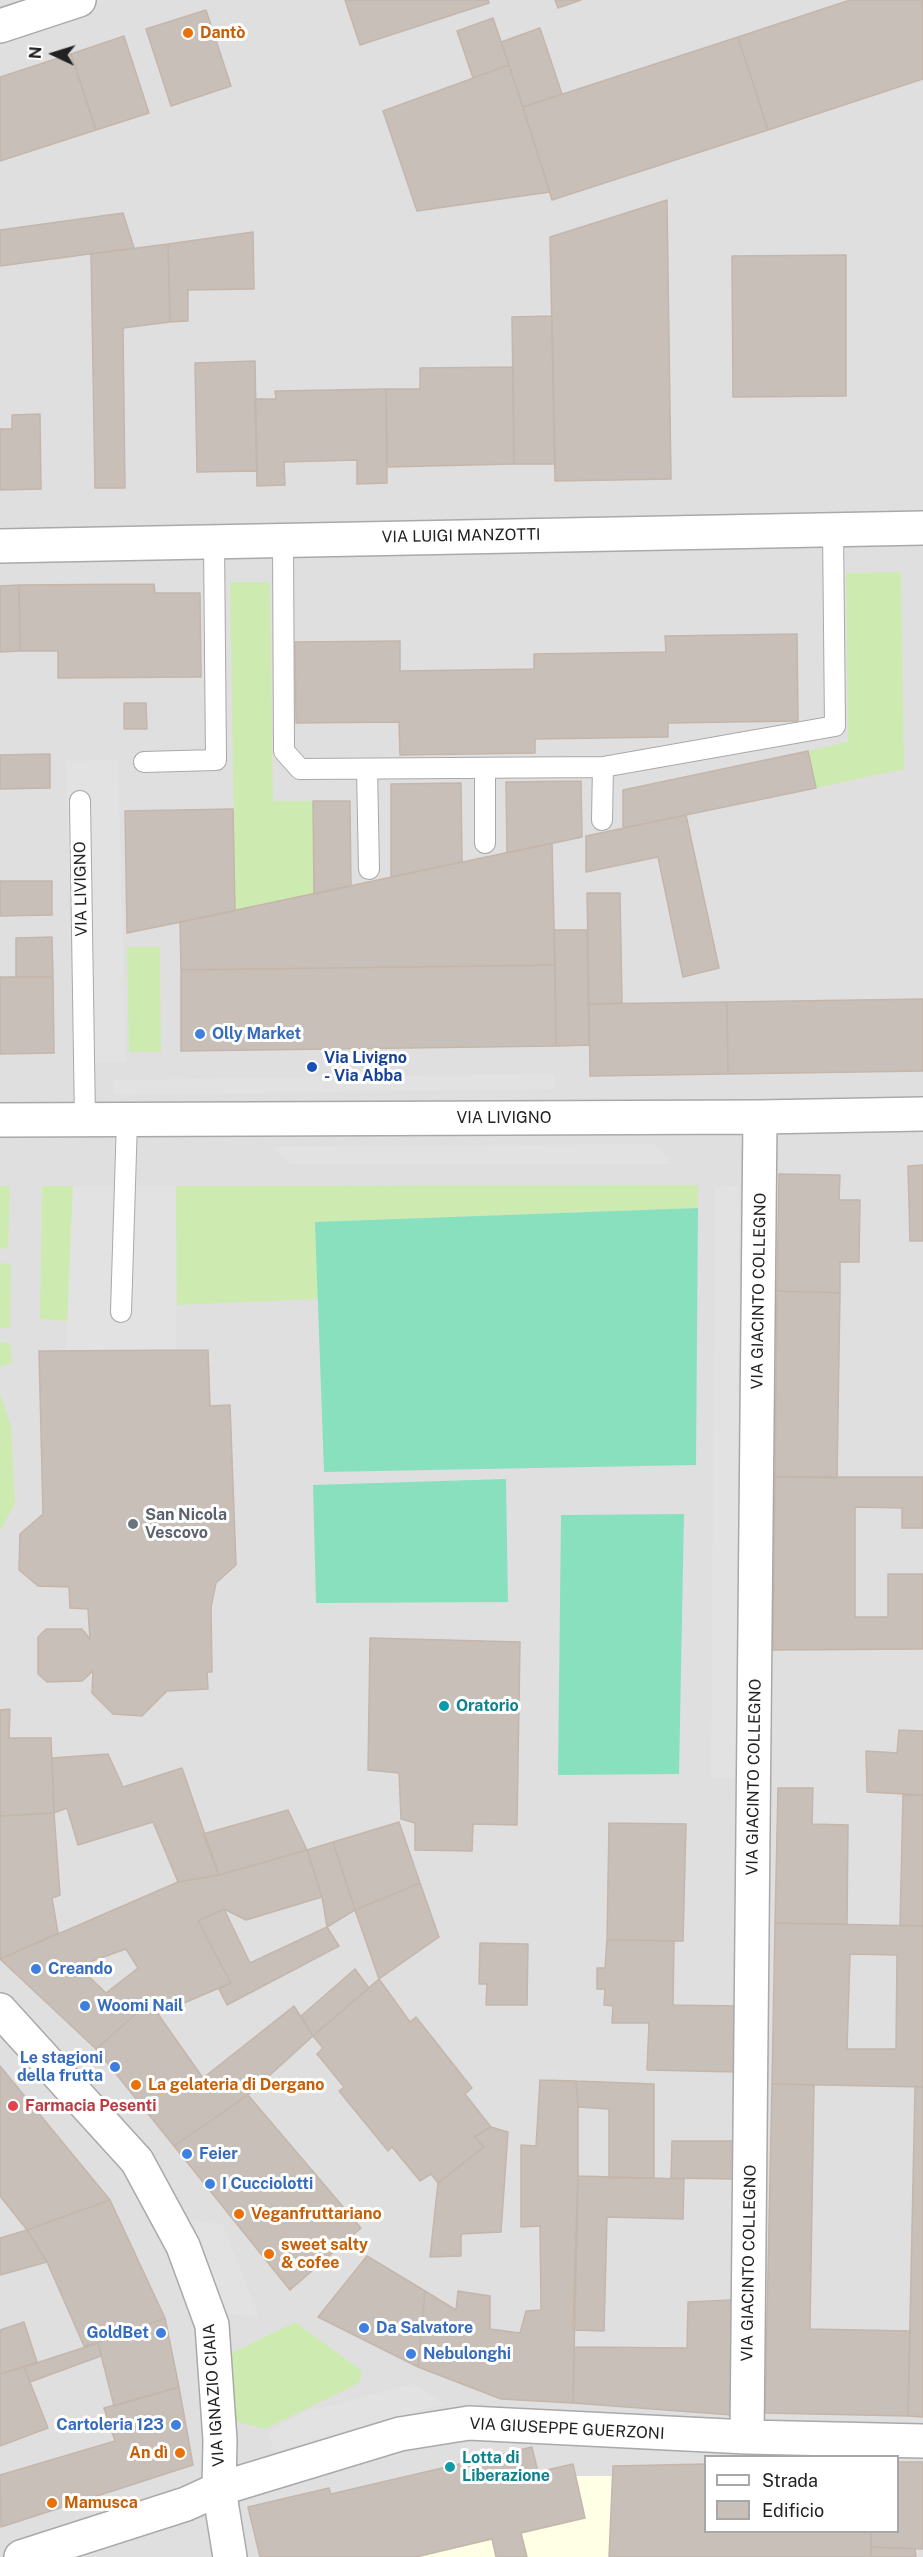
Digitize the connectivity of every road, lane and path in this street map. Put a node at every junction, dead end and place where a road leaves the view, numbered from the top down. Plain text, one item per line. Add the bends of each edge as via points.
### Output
1 (79, 0) edge
2 (0, 26) edge
3 (923, 528) edge
4 (833, 529) junction
5 (283, 539) junction
6 (214, 541) junction
7 (0, 546) edge
8 (144, 762) dead end
9 (603, 767) junction
10 (485, 768) junction
11 (367, 769) junction
12 (80, 801) dead end
13 (602, 820) dead end
14 (485, 843) dead end
15 (369, 869) dead end
16 (923, 1114) edge
17 (760, 1117) junction
18 (85, 1120) junction
19 (127, 1120) junction
20 (6, 1123) edge
21 (121, 1312) dead end
22 (0, 2010) edge
23 (747, 2437) junction
24 (923, 2441) edge
25 (219, 2489) junction
26 (21, 2557) edge
27 (230, 2557) edge

1 - 2 street
3 - 4 street, VIA LUIGI MANZOTTI
4 - 5 street, VIA LUIGI MANZOTTI
4 - 9 lane via 835,726
5 - 6 street, VIA LUIGI MANZOTTI
5 - 11 lane via 284,751 300,769
6 - 7 street, VIA LUIGI MANZOTTI
6 - 8 lane via 216,760
9 - 10 lane
9 - 13 lane
10 - 11 lane
10 - 14 lane
11 - 15 lane
12 - 18 lane, VIA LIVIGNO
16 - 17 street, VIA LIVIGNO
17 - 19 street, VIA LIVIGNO
17 - 23 street, VIA GIACINTO COLLEGNO
18 - 19 street, VIA LIVIGNO
18 - 20 street, VIA LIVIGNO
19 - 21 lane
22 - 25 street, VIA IGNAZIO CIAIA via 137,2161 183,2246 212,2325 220,2440
23 - 24 street, VIA GIUSEPPE GUERZONI
23 - 25 street, VIA GIUSEPPE GUERZONI via 469,2423 400,2434
25 - 26 street, VIA GIUSEPPE GUERZONI via 186,2504
25 - 27 street, VIA IGNAZIO CIAIA

